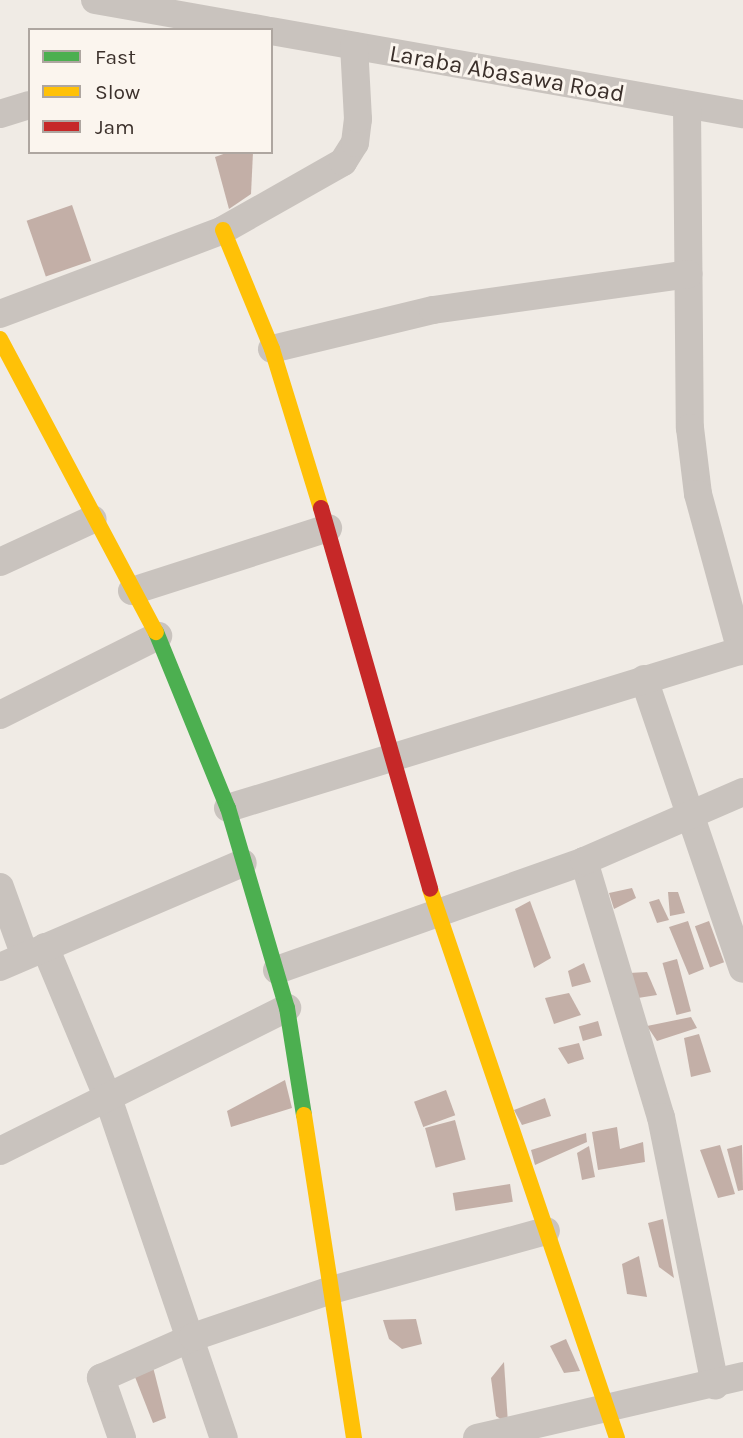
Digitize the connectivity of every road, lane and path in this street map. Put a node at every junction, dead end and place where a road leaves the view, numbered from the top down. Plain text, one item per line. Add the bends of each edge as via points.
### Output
1 (95, 0) edge
2 (184, 22) edge
3 (248, 28) edge
4 (273, 31) edge
5 (355, 46) junction
6 (28, 106) edge
7 (687, 107) junction
8 (0, 114) edge
9 (743, 114) edge
10 (223, 230) junction
11 (688, 274) junction
12 (0, 314) edge
13 (0, 339) edge
14 (272, 349) junction
15 (93, 520) junction
16 (328, 527) junction
17 (0, 562) edge
18 (132, 592) junction
19 (158, 636) junction
20 (742, 651) edge
21 (644, 679) junction
22 (0, 715) edge
23 (388, 758) junction
24 (743, 792) edge
25 (228, 808) junction
26 (693, 810) junction
27 (584, 861) junction
28 (243, 863) junction
29 (0, 887) edge
30 (438, 917) junction
31 (23, 957) edge
32 (742, 964) edge
33 (277, 970) junction
34 (287, 1008) junction
35 (107, 1098) junction
36 (0, 1151) edge
37 (546, 1231) junction
38 (328, 1292) junction
39 (193, 1337) junction
40 (743, 1376) edge
41 (715, 1387) junction
42 (611, 1408) junction
43 (122, 1438) edge
44 (224, 1438) edge
45 (354, 1438) edge
46 (477, 1438) edge
47 (617, 1438) edge

1 - 2 street, Laraba Abasawa Road
2 - 3 street, Laraba Abasawa Road
4 - 5 street, Laraba Abasawa Road
5 - 7 street, Laraba Abasawa Road
5 - 10 street via 358,119 355,143 343,162
6 - 8 street
7 - 9 street, Laraba Abasawa Road
7 - 11 street
10 - 12 street
10 - 14 street
11 - 14 street via 433,310
11 - 20 street via 690,428 698,494
13 - 15 street
14 - 16 street
15 - 17 street
15 - 18 street
16 - 18 street
16 - 23 street
18 - 19 street
19 - 22 street
19 - 25 street
20 - 21 street
21 - 23 street
21 - 26 street
23 - 25 street
23 - 30 street
24 - 26 street
25 - 28 street
26 - 27 street
26 - 32 street
27 - 30 street
27 - 41 street via 661,1117
28 - 31 street
28 - 33 street
29 - 31 street
30 - 33 street
30 - 37 street
31 - 35 street
33 - 34 street
34 - 35 street
34 - 38 street
35 - 36 street
35 - 39 street
37 - 38 street
37 - 42 street
38 - 39 street
38 - 45 street
39 - 43 street via 101,1378
39 - 44 street
40 - 41 street
41 - 42 street
42 - 46 street
42 - 47 street

